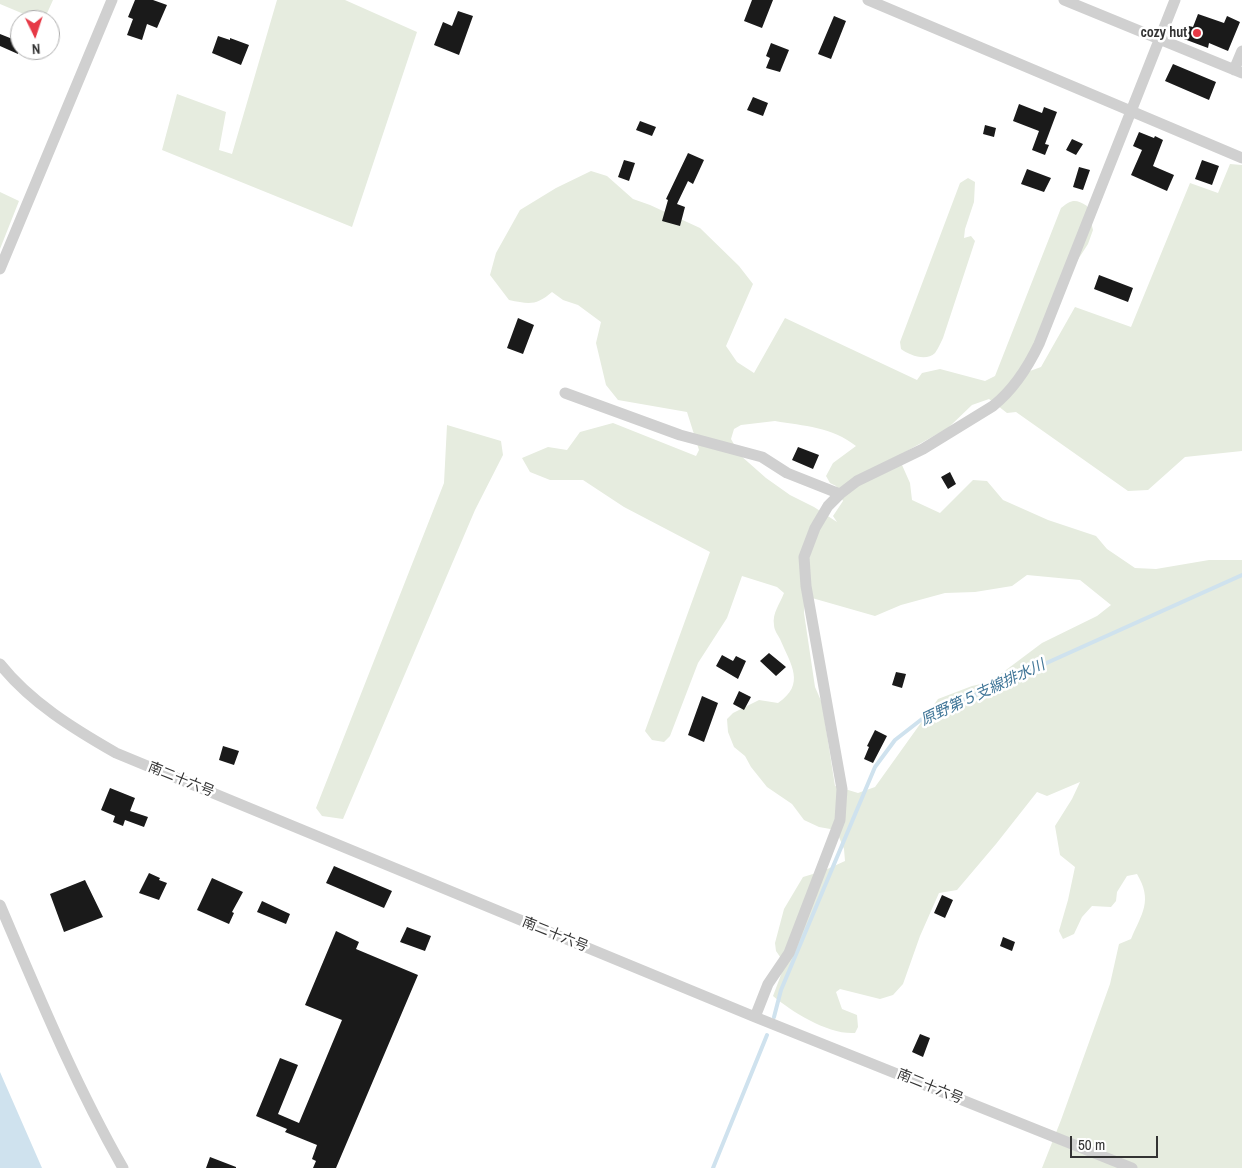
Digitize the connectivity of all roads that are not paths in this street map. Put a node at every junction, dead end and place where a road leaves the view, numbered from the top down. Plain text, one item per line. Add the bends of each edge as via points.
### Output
1 (112, 0) edge
2 (868, 0) edge
3 (1064, 0) edge
4 (1175, 0) edge
5 (1081, 3) edge
6 (1159, 39) junction
7 (1242, 51) edge
8 (1238, 71) edge
9 (1131, 112) junction
10 (1242, 158) edge
11 (0, 269) edge
12 (565, 393) dead end
13 (840, 494) junction
14 (0, 664) edge
15 (0, 906) edge
16 (755, 1017) junction
17 (123, 1168) edge
18 (1132, 1168) edge

1 - 11 street
2 - 9 street
3 - 5 street
4 - 6 street
5 - 6 street
6 - 8 street
6 - 9 street
7 - 8 street
9 - 10 street
9 - 13 street via 1039,344 1026,368 993,406 922,449 857,481
12 - 13 street via 680,435 762,457 787,473
13 - 16 street via 828,506 815,528 804,556 809,606 842,790 840,820 789,953 768,984
14 - 16 street, 南二十六号 via 47,710 116,753
15 - 17 street via 56,1035
16 - 18 street, 南二十六号

